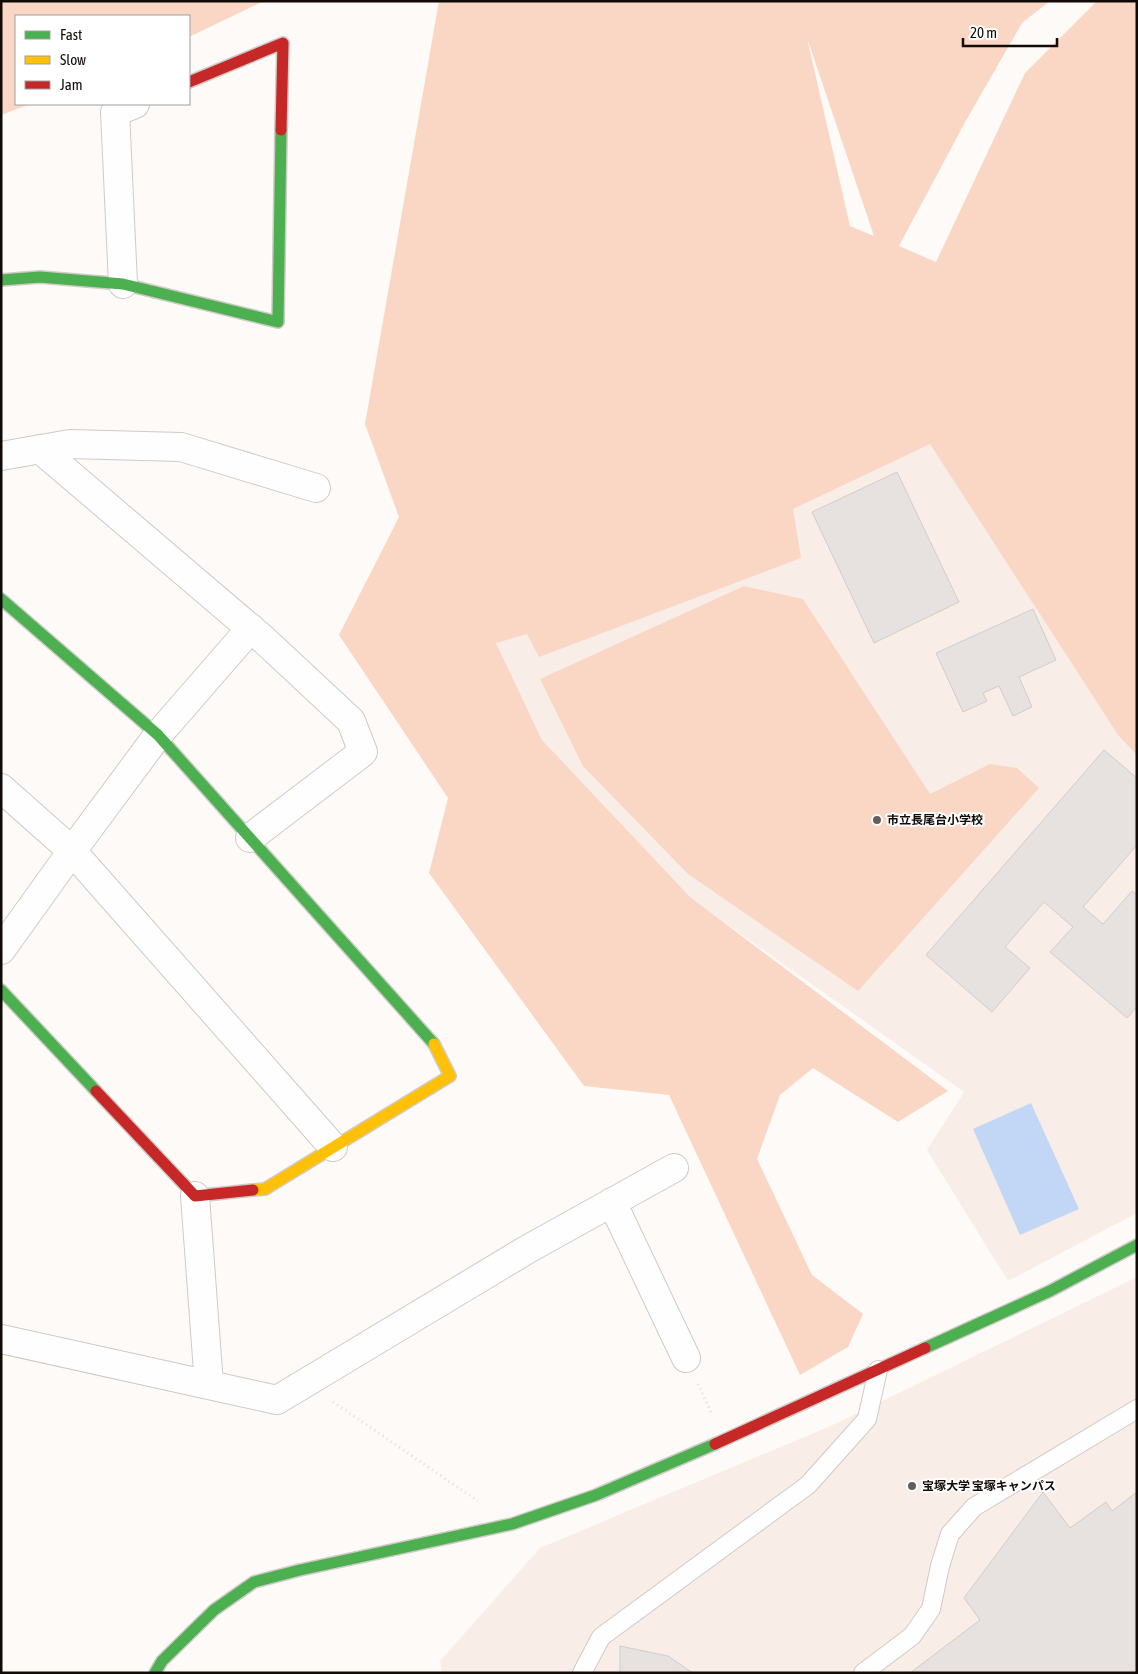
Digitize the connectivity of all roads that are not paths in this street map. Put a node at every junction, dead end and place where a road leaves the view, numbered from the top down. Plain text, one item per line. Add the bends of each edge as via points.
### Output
1 (190, 82) edge
2 (132, 105) edge
3 (1, 280) edge
4 (123, 284) junction
5 (40, 449) junction
6 (1, 456) edge
7 (316, 488) dead end
8 (1, 598) edge
9 (251, 628) junction
10 (158, 735) junction
11 (1, 788) edge
12 (250, 838) junction
13 (72, 851) junction
14 (1, 950) edge
15 (1, 990) edge
16 (333, 1147) junction
17 (674, 1168) dead end
18 (195, 1196) junction
19 (612, 1202) junction
20 (1137, 1245) edge
21 (1, 1339) edge
22 (686, 1358) road end
23 (878, 1370) junction
24 (209, 1385) junction
25 (1137, 1409) edge
26 (155, 1673) edge
27 (582, 1673) edge
28 (863, 1673) edge

1 - 4 street via 284,42 278,322
2 - 4 street via 115,112
3 - 4 street via 40,277
5 - 6 street
5 - 7 street via 70,444 180,447
5 - 9 street
8 - 10 street
9 - 10 street
9 - 12 street via 351,721 363,752
10 - 12 street
10 - 13 street
11 - 13 street
12 - 16 street via 434,1042 450,1076
13 - 14 street
13 - 16 street
15 - 18 street
16 - 18 street via 265,1189
17 - 19 street
18 - 24 street
19 - 22 street
19 - 24 street via 277,1400
20 - 23 street via 1050,1291
21 - 24 street
23 - 26 street via 596,1495 512,1524 254,1582 214,1610 162,1661
23 - 27 lane via 867,1419 808,1485 601,1637
25 - 28 lane via 974,1507 950,1534 931,1609 912,1636

